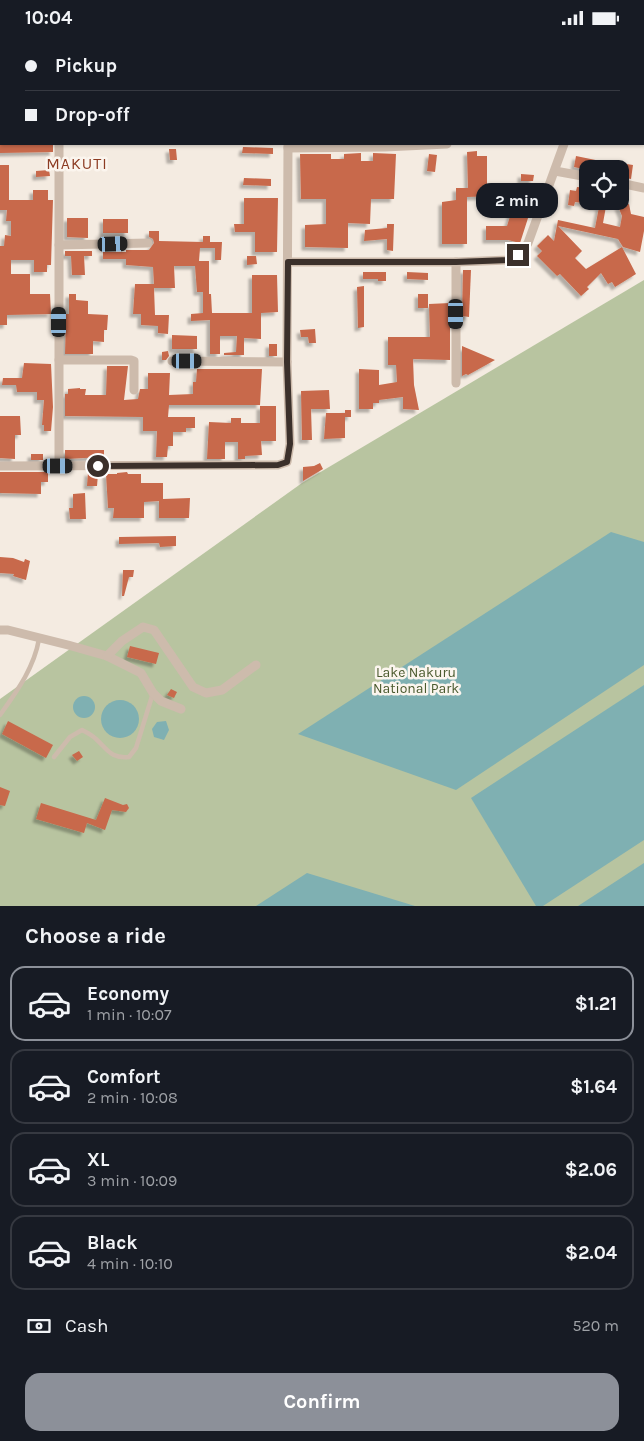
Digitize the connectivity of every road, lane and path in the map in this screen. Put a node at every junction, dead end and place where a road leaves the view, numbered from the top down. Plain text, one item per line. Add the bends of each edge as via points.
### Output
1 (59, 145) edge
2 (426, 145) edge
3 (564, 145) edge
4 (288, 146) edge
5 (556, 171) junction
6 (579, 175) edge
7 (629, 185) edge
8 (644, 188) edge
9 (148, 243) dead end
10 (59, 245) junction
11 (288, 262) junction
12 (456, 262) junction
13 (59, 360) junction
14 (172, 361) dead end
15 (287, 362) junction
16 (456, 383) dead end
17 (134, 391) dead end
18 (0, 466) edge
19 (58, 466) junction
20 (0, 630) edge
21 (39, 639) junction
22 (107, 656) junction
23 (256, 665) dead end
24 (153, 693) junction
25 (181, 709) dead end
26 (0, 715) edge
27 (54, 757) dead end

1 - 10 street
2 - 4 street
3 - 5 street
4 - 11 street
5 - 6 street
5 - 12 street via 524,251 509,260
7 - 8 street
9 - 10 street
10 - 13 street
11 - 12 street
11 - 15 street
12 - 16 street
13 - 17 street via 134,361
13 - 19 street
14 - 15 street
15 - 19 street via 290,444 287,462 278,465
18 - 19 street
20 - 21 street
21 - 22 street
21 - 26 lane via 23,682
22 - 23 street via 143,627 154,630 194,687 206,693 222,690
22 - 24 street via 141,673
24 - 25 street
24 - 27 lane via 136,748 130,757 120,758 108,752 82,730 70,737

